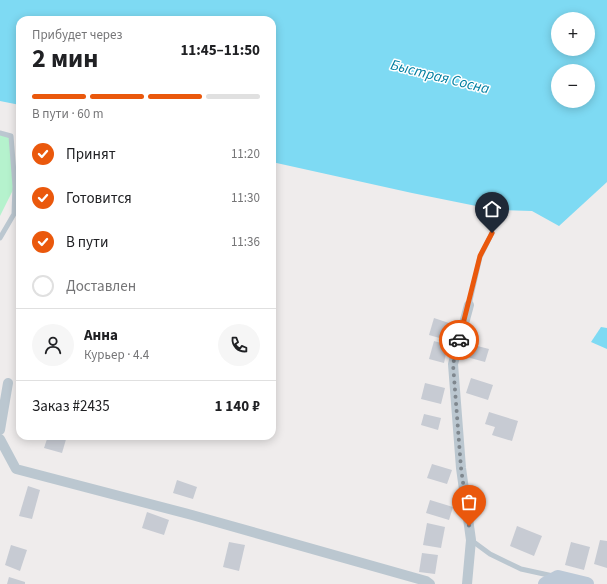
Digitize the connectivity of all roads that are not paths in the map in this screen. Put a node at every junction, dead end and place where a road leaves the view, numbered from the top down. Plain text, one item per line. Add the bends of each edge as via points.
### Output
1 (0, 133) edge
2 (492, 233) dead end
3 (0, 238) edge
4 (469, 305) joint
5 (8, 383) dead end
6 (0, 430) edge
7 (0, 438) edge
8 (471, 540) junction
9 (558, 577) junction
10 (430, 584) edge
11 (467, 584) edge
12 (545, 584) edge
13 (587, 584) edge

1 - 3 lane via 11,136 15,186 14,214
2 - 4 lane via 480,256
4 - 8 street via 453,364 461,468
5 - 6 street
7 - 10 street via 16,469 192,515
8 - 9 lane via 490,554 521,569
8 - 11 street
9 - 12 street
9 - 13 street

